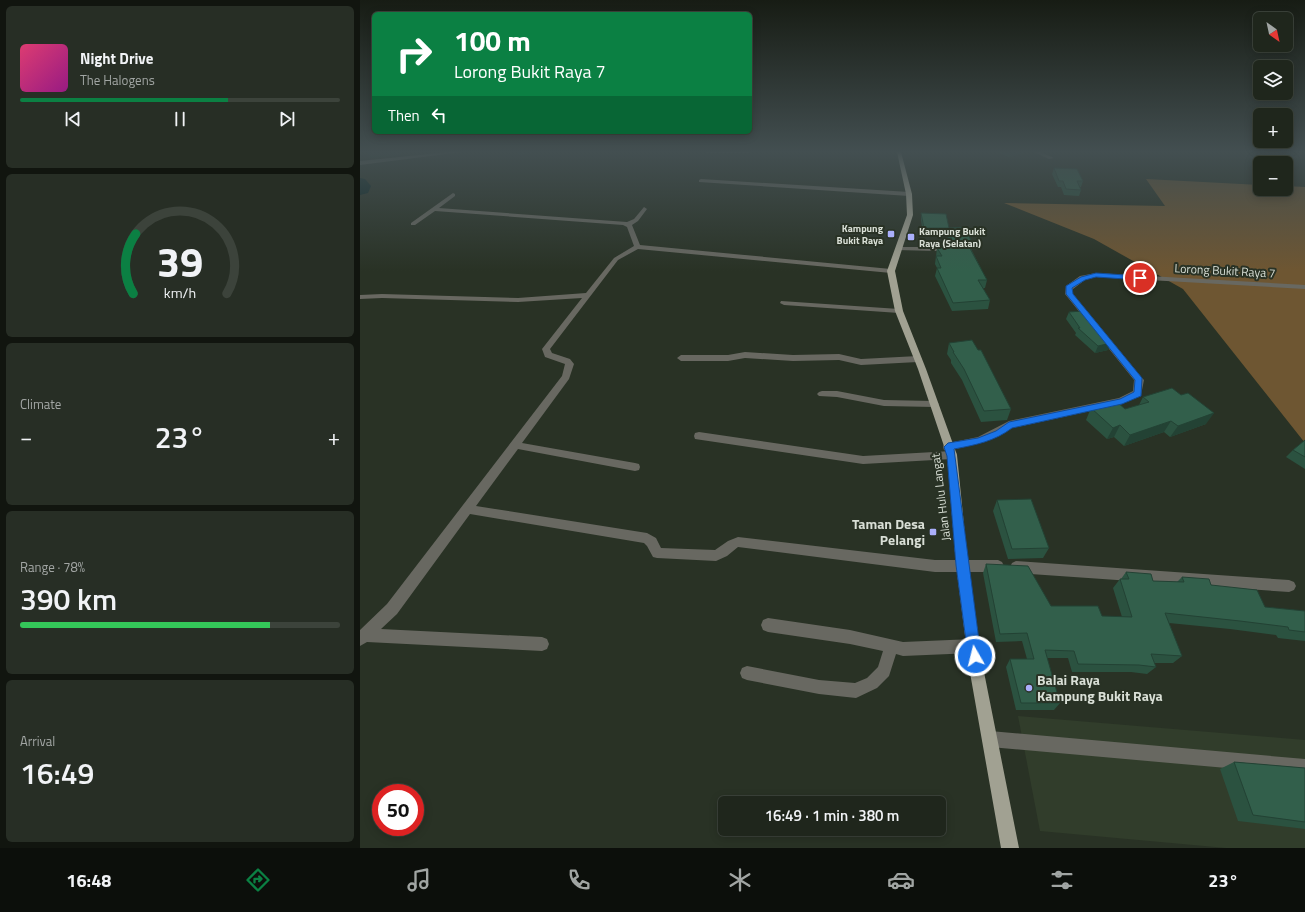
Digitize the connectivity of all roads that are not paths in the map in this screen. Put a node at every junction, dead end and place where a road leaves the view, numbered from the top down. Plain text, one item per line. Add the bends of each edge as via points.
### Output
1 (870, 192) edge
2 (909, 194) joint
3 (453, 195) dead end
4 (644, 209) dead end
5 (433, 210) junction
6 (413, 224) dead end
7 (627, 225) junction
8 (637, 247) junction
9 (899, 249) junction
10 (936, 249) edge
11 (891, 271) junction
12 (1305, 286) edge
13 (587, 295) junction
14 (360, 297) edge
15 (784, 303) dead end
16 (899, 310) junction
17 (681, 358) dead end
18 (918, 359) junction
19 (822, 394) dead end
20 (934, 404) junction
21 (699, 436) dead end
22 (514, 445) junction
23 (950, 451) junction
24 (635, 466) dead end
25 (468, 509) junction
26 (962, 565) junction
27 (1290, 586) dead end
28 (768, 625) dead end
29 (362, 637) edge
30 (542, 644) dead end
31 (973, 646) junction
32 (891, 647) junction
33 (747, 673) dead end
34 (990, 739) junction
35 (1305, 767) edge
36 (1010, 848) edge

1 - 2 street
2 - 9 main road via 910,215
3 - 5 street
4 - 7 street via 636,220
5 - 6 street
5 - 7 street
7 - 8 street via 630,226
8 - 11 street
8 - 13 street via 616,259
9 - 10 street
9 - 11 main road
11 - 16 main road, Jalan Hulu Langat
12 - 23 street, Lorong Bukit Raya 7 via 1096,275 1083,278 1069,288 1070,294 1139,380 1138,394 1122,401 1009,425 999,433
13 - 14 street via 518,300
13 - 22 street via 546,349 548,355 570,364 566,377
15 - 16 street
16 - 18 main road, Jalan Hulu Langat
17 - 18 street via 728,358 745,355 838,357 861,362
18 - 20 main road, Jalan Hulu Langat
19 - 20 street via 837,394 884,403
20 - 23 main road, Jalan Hulu Langat
21 - 23 street via 863,460
22 - 24 street
22 - 25 street
23 - 26 main road, Jalan Hulu Langat
25 - 26 street via 648,538 657,553 716,556 725,553 738,542 883,561 935,566
25 - 29 street via 392,609
26 - 27 street via 1043,568
26 - 31 main road, Jalan Hulu Langat
28 - 32 street via 850,637
29 - 30 street
31 - 32 street via 903,649
31 - 34 main road, Jalan Hulu Langat
32 - 33 street via 884,671 872,683 856,691 819,687
34 - 35 street
34 - 36 main road, Jalan Hulu Langat

